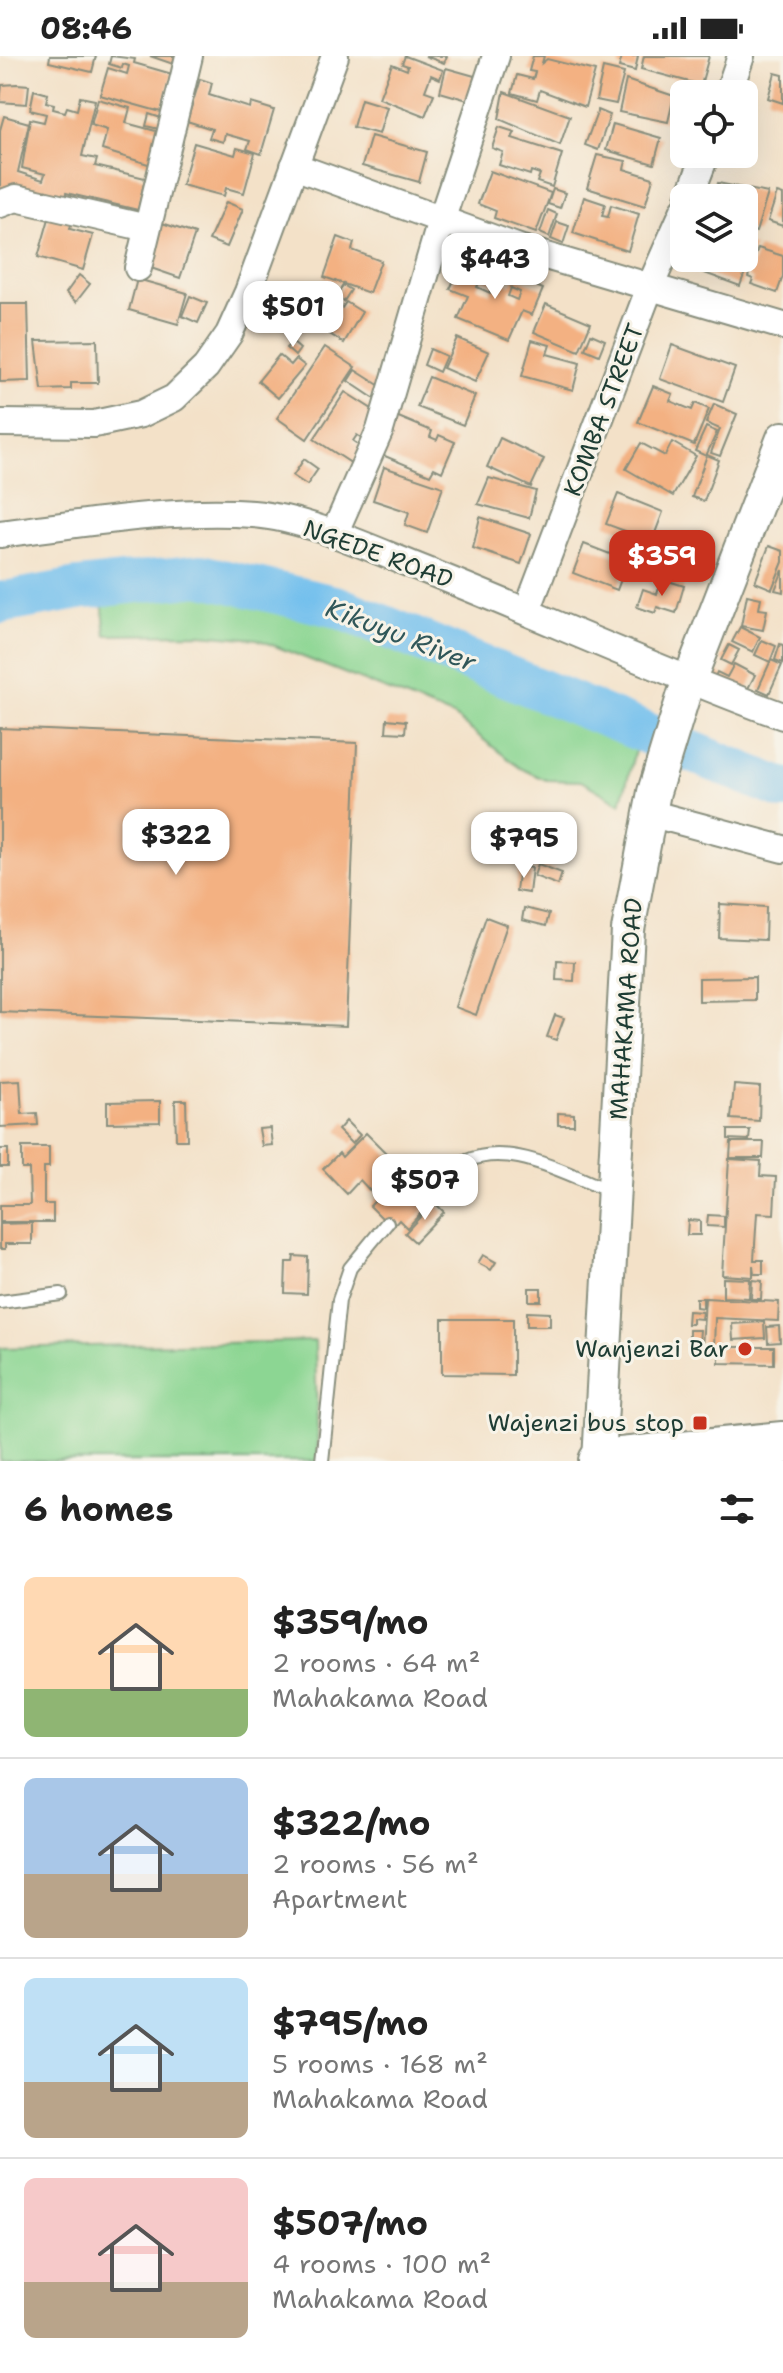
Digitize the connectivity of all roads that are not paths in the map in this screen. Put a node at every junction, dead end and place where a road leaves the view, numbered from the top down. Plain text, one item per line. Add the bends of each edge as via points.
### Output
1 (189, 56) edge
2 (335, 56) edge
3 (496, 56) edge
4 (741, 56) edge
5 (733, 80) edge
6 (294, 166) junction
7 (0, 204) edge
8 (441, 221) junction
9 (147, 228) junction
10 (670, 242) edge
11 (138, 268) dead end
12 (650, 287) junction
13 (783, 326) edge
14 (0, 423) edge
15 (783, 438) edge
16 (0, 534) edge
17 (334, 534) junction
18 (527, 611) junction
19 (687, 688) junction
20 (783, 716) edge
21 (652, 803) junction
22 (783, 849) edge
23 (424, 1188) dead end
24 (614, 1192) junction
25 (387, 1223) dead end
26 (61, 1294) dead end
27 (0, 1302) edge
28 (783, 1443) edge
29 (322, 1461) edge
30 (600, 1461) edge

1 - 9 street
2 - 6 street
3 - 8 street
4 - 5 street
6 - 8 street
6 - 14 street via 229,334 206,367 174,398 141,414 94,424
7 - 9 street via 16,198
8 - 12 street
8 - 17 street via 380,430
9 - 11 street
10 - 12 street, KOMBA STREET
12 - 13 street
12 - 18 street, KOMBA STREET
15 - 19 street, MAHAKAMA ROAD
16 - 17 street, NGEDE ROAD via 171,516 255,514
17 - 18 street, NGEDE ROAD
18 - 19 street, NGEDE ROAD
19 - 20 street, NGEDE ROAD
19 - 21 street, MAHAKAMA ROAD
21 - 22 street
21 - 24 street, MAHAKAMA ROAD via 628,930
23 - 24 lane via 486,1155 523,1158
24 - 30 street, MAHAKAMA ROAD
25 - 29 lane via 350,1268 339,1300
26 - 27 lane
28 - 30 highway

